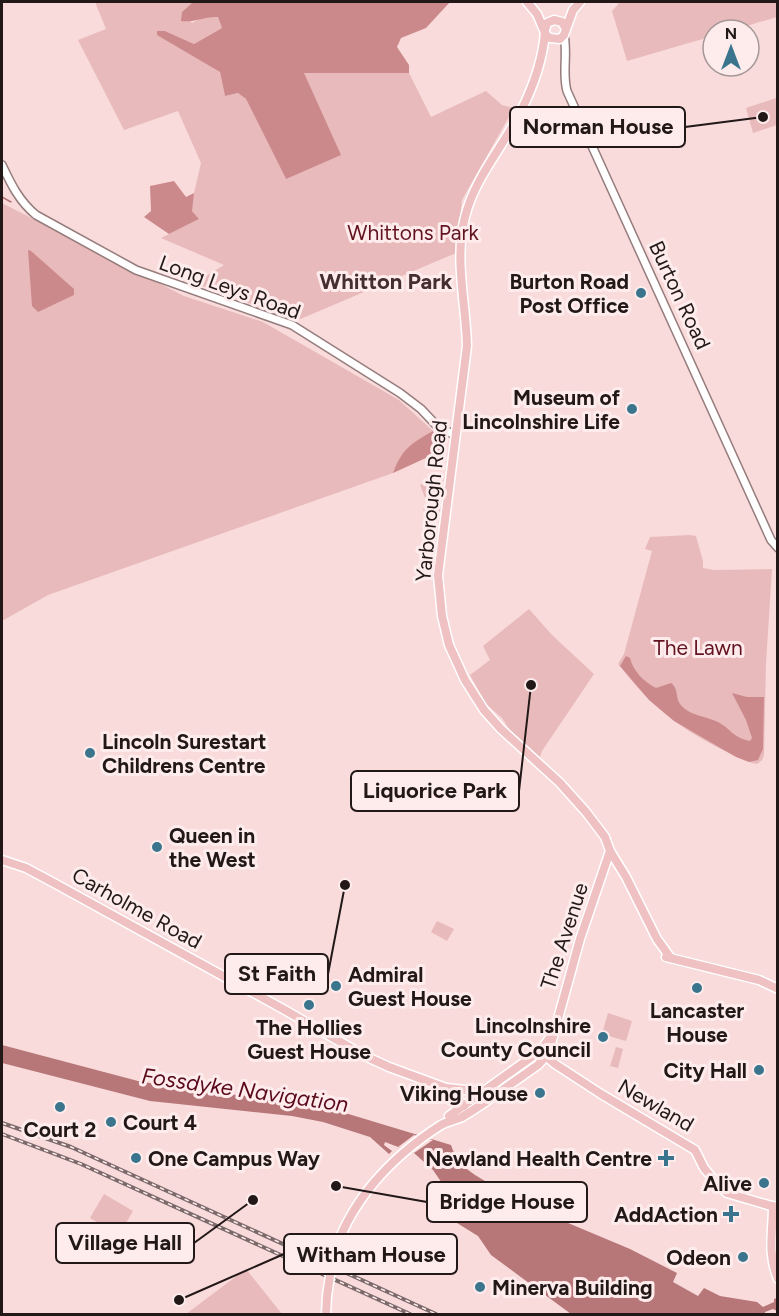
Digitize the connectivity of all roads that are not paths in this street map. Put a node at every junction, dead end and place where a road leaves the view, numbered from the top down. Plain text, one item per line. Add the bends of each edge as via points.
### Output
1 (527, 2) edge
2 (580, 2) edge
3 (573, 10) junction
4 (537, 14) junction
5 (555, 19) junction
6 (545, 31) junction
7 (561, 36) junction
8 (544, 51) junction
9 (2, 165) edge
10 (455, 435) junction
11 (777, 548) edge
12 (610, 851) junction
13 (2, 860) edge
14 (777, 989) edge
15 (543, 1054) junction
16 (451, 1090) junction
17 (484, 1092) junction
18 (472, 1105) junction
19 (447, 1120) junction
20 (775, 1207) edge
21 (777, 1279) edge
22 (326, 1314) edge

1 - 4 main road
2 - 3 main road
3 - 5 main road
3 - 7 main road
4 - 5 main road
4 - 6 main road
5 - 6 main road via 547,23
5 - 7 main road via 562,22
6 - 7 main road via 548,37
6 - 8 main road
7 - 8 main road
7 - 11 street, Burton Road via 566,53 567,91
8 - 10 main road, Yarborough Road via 521,111 483,173 465,216 460,257 467,346
9 - 10 street, Long Leys Road via 17,196 36,214 136,270 292,325 400,393 438,428
10 - 12 main road, Yarborough Road via 438,575 450,645 465,680 492,719 586,812 605,837
12 - 14 main road, Yarborough Road via 663,955 759,980
12 - 15 main road, The Avenue
13 - 16 main road, Carholme Road via 54,883 365,1056
15 - 17 main road
15 - 18 main road via 528,1072
15 - 20 main road, Newland via 691,1147 727,1193
16 - 17 main road
16 - 18 main road, Carholme Road
16 - 19 main road
17 - 18 main road
18 - 19 main road
19 - 22 main road, bridge via 403,1153 359,1204 332,1262
20 - 21 main road via 770,1246

